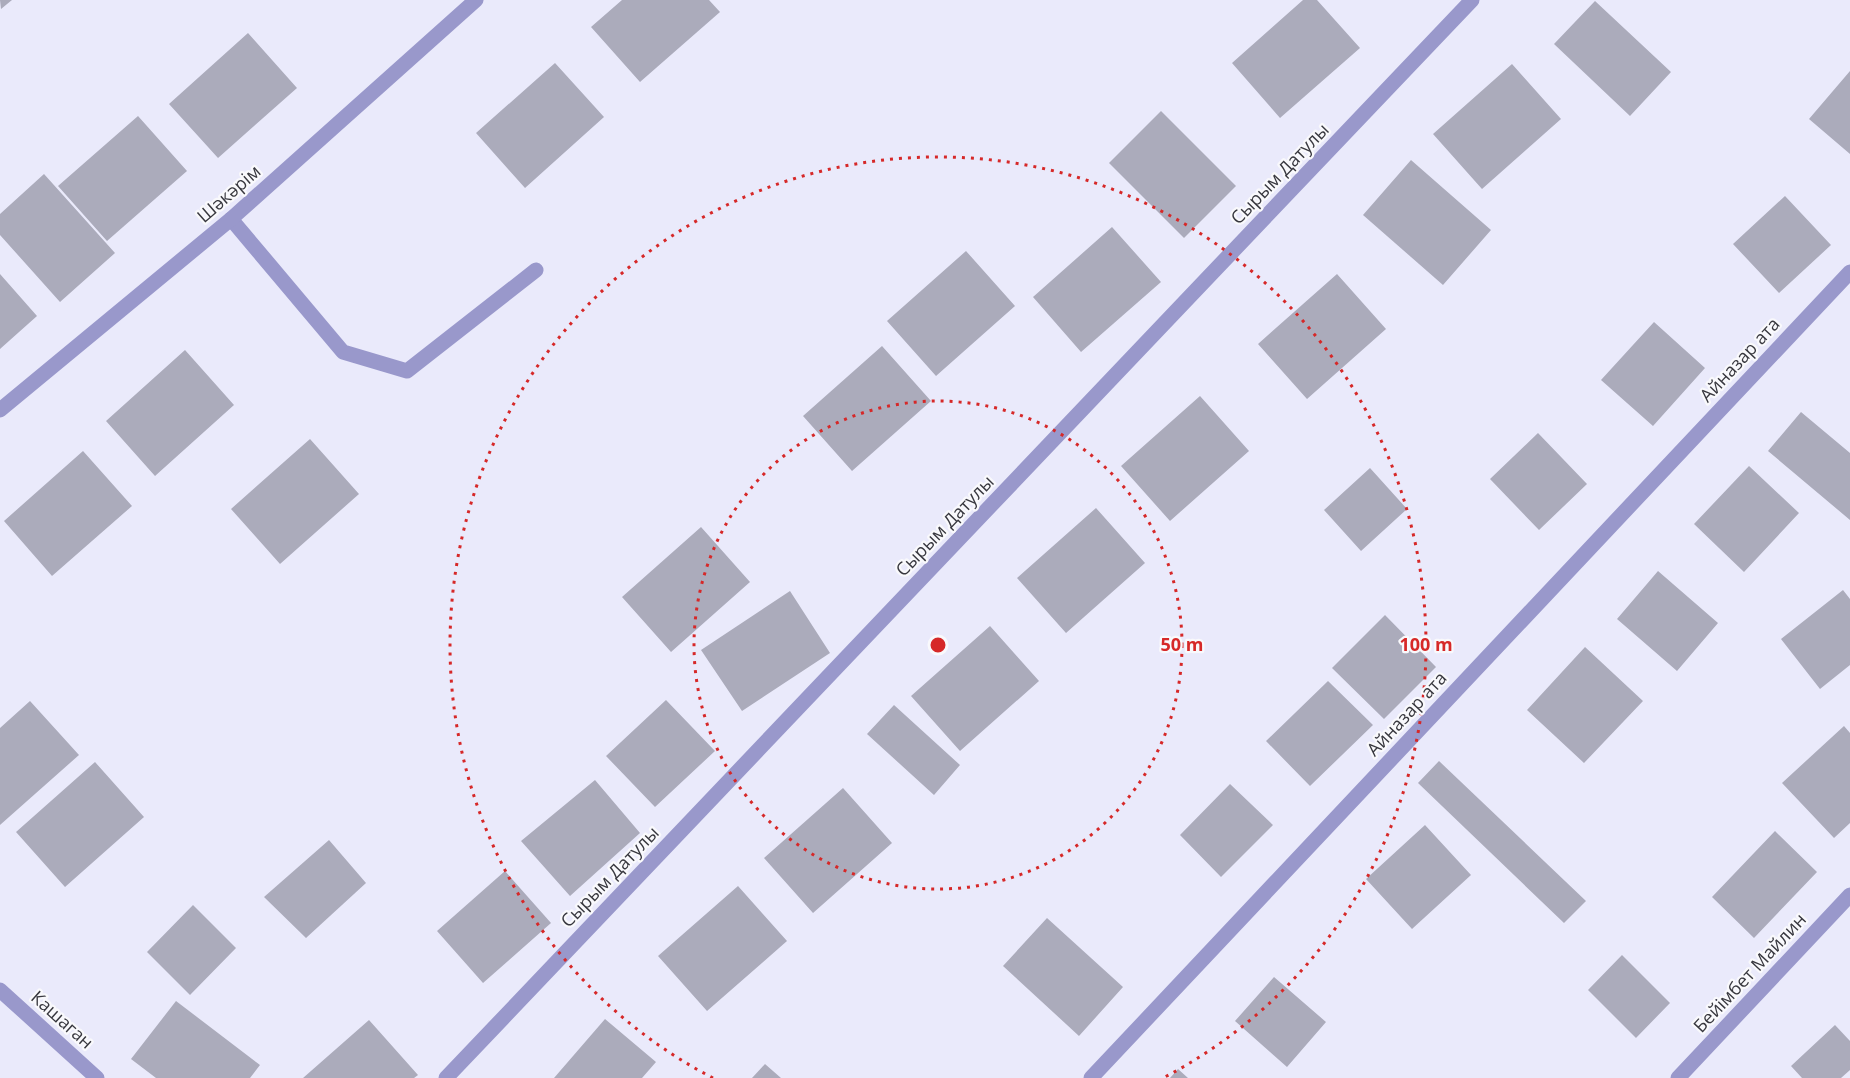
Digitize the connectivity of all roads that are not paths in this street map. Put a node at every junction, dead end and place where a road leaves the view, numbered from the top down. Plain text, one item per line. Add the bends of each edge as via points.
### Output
1 (476, 0) edge
2 (1472, 0) edge
3 (231, 219) junction
4 (536, 270) dead end
5 (1850, 272) edge
6 (0, 410) edge
7 (1850, 895) edge
8 (0, 990) edge
9 (97, 1078) edge
10 (446, 1078) edge
11 (1091, 1078) edge
12 (1678, 1078) edge

1 - 3 street, Шәкәрім
2 - 10 street, Сырым Датулы
3 - 4 street via 343,352 407,371
3 - 6 street, Шәкәрім
5 - 11 street, Айназар ата
7 - 12 street, Бейімбет Майлин
8 - 9 street, Кашаган

